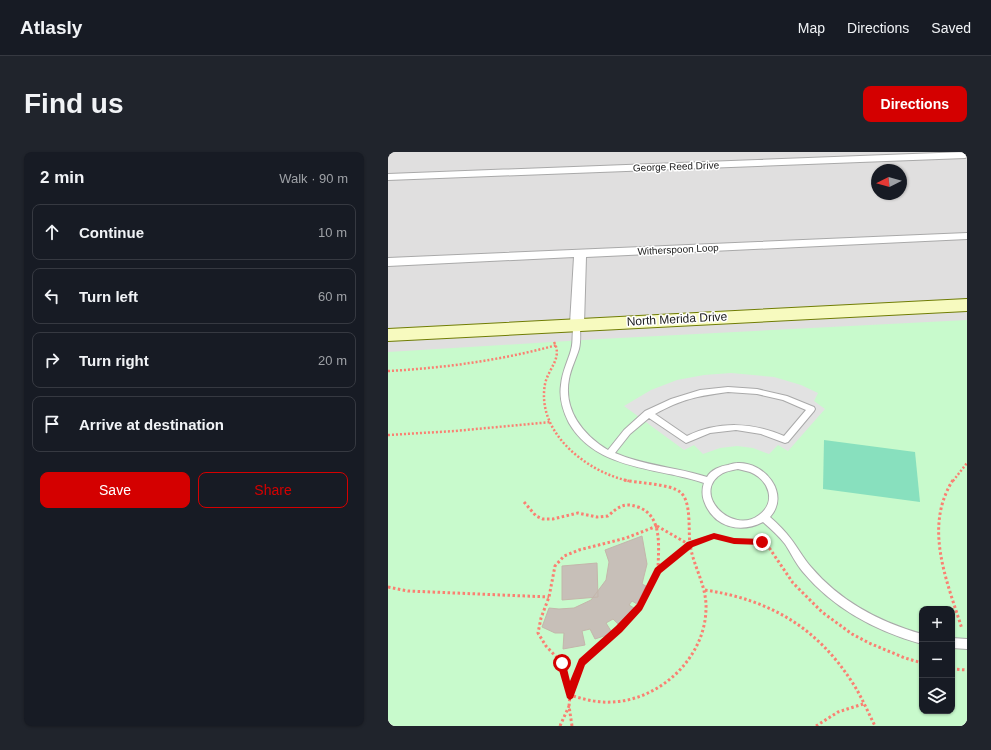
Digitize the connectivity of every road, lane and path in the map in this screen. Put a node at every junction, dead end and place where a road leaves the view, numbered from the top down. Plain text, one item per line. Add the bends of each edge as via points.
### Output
1 (964, 155) edge
2 (388, 177) edge
3 (967, 236) edge
4 (580, 253) junction
5 (388, 262) edge
6 (967, 305) edge
7 (577, 324) junction
8 (388, 335) edge
9 (553, 340) dead end
10 (557, 345) junction
11 (388, 371) edge
12 (648, 413) junction
13 (551, 422) junction
14 (388, 434) edge
15 (609, 455) junction
16 (967, 463) edge
17 (709, 481) junction
18 (524, 502) dead end
19 (764, 517) junction
20 (657, 526) junction
21 (690, 545) junction
22 (658, 571) junction
23 (388, 587) edge
24 (705, 590) junction
25 (549, 597) junction
26 (919, 638) edge
27 (955, 643) edge
28 (967, 644) edge
29 (919, 662) edge
30 (955, 669) edge
31 (967, 670) edge
32 (570, 695) junction
33 (863, 704) junction
34 (569, 706) junction
35 (560, 726) edge
36 (572, 726) edge
37 (816, 726) edge
38 (875, 726) edge

1 - 2 street, George Reed Drive
3 - 4 street, Witherspoon Loop
4 - 5 street, Witherspoon Loop
4 - 7 street
6 - 7 street, North Merida Drive
7 - 8 street, North Merida Drive
7 - 15 lane via 575,346 564,384 565,404 579,432
9 - 10 path
10 - 11 path via 515,356 427,369
10 - 13 path via 557,358 545,386
12 - 12 lane via 686,440 712,429 735,427 758,430 785,440 811,409 769,394 733,390 709,391 686,396
12 - 15 lane via 626,432
13 - 14 path
13 - 21 path via 569,449 593,468 625,480 676,488 682,492 690,525
15 - 17 lane via 634,464
16 - 28 path via 944,498 938,530 943,571
17 - 19 lane via 706,499 718,516 741,524 755,522
17 - 19 lane via 717,472 728,467 744,467 759,472 770,484 774,494 772,506
18 - 20 path via 539,518 551,519 579,513 608,516 620,506 630,505 650,512
19 - 26 lane via 786,538 808,572 841,601 882,625
20 - 21 path
20 - 22 path
20 - 25 path via 564,556 555,566
21 - 22 path
21 - 24 path
21 - 29 path via 714,536 734,541 762,542 773,553 793,583 827,616 868,643
22 - 32 path via 639,607 582,662
23 - 25 path
24 - 32 path via 706,616 698,644 685,665 666,683 642,696 616,702 600,702
24 - 33 path via 729,593 752,600 799,624 840,664 855,686
25 - 32 path via 538,633 562,663
27 - 28 lane
30 - 31 path
32 - 34 path
33 - 37 path via 842,709
33 - 38 path
34 - 35 path
34 - 36 path

